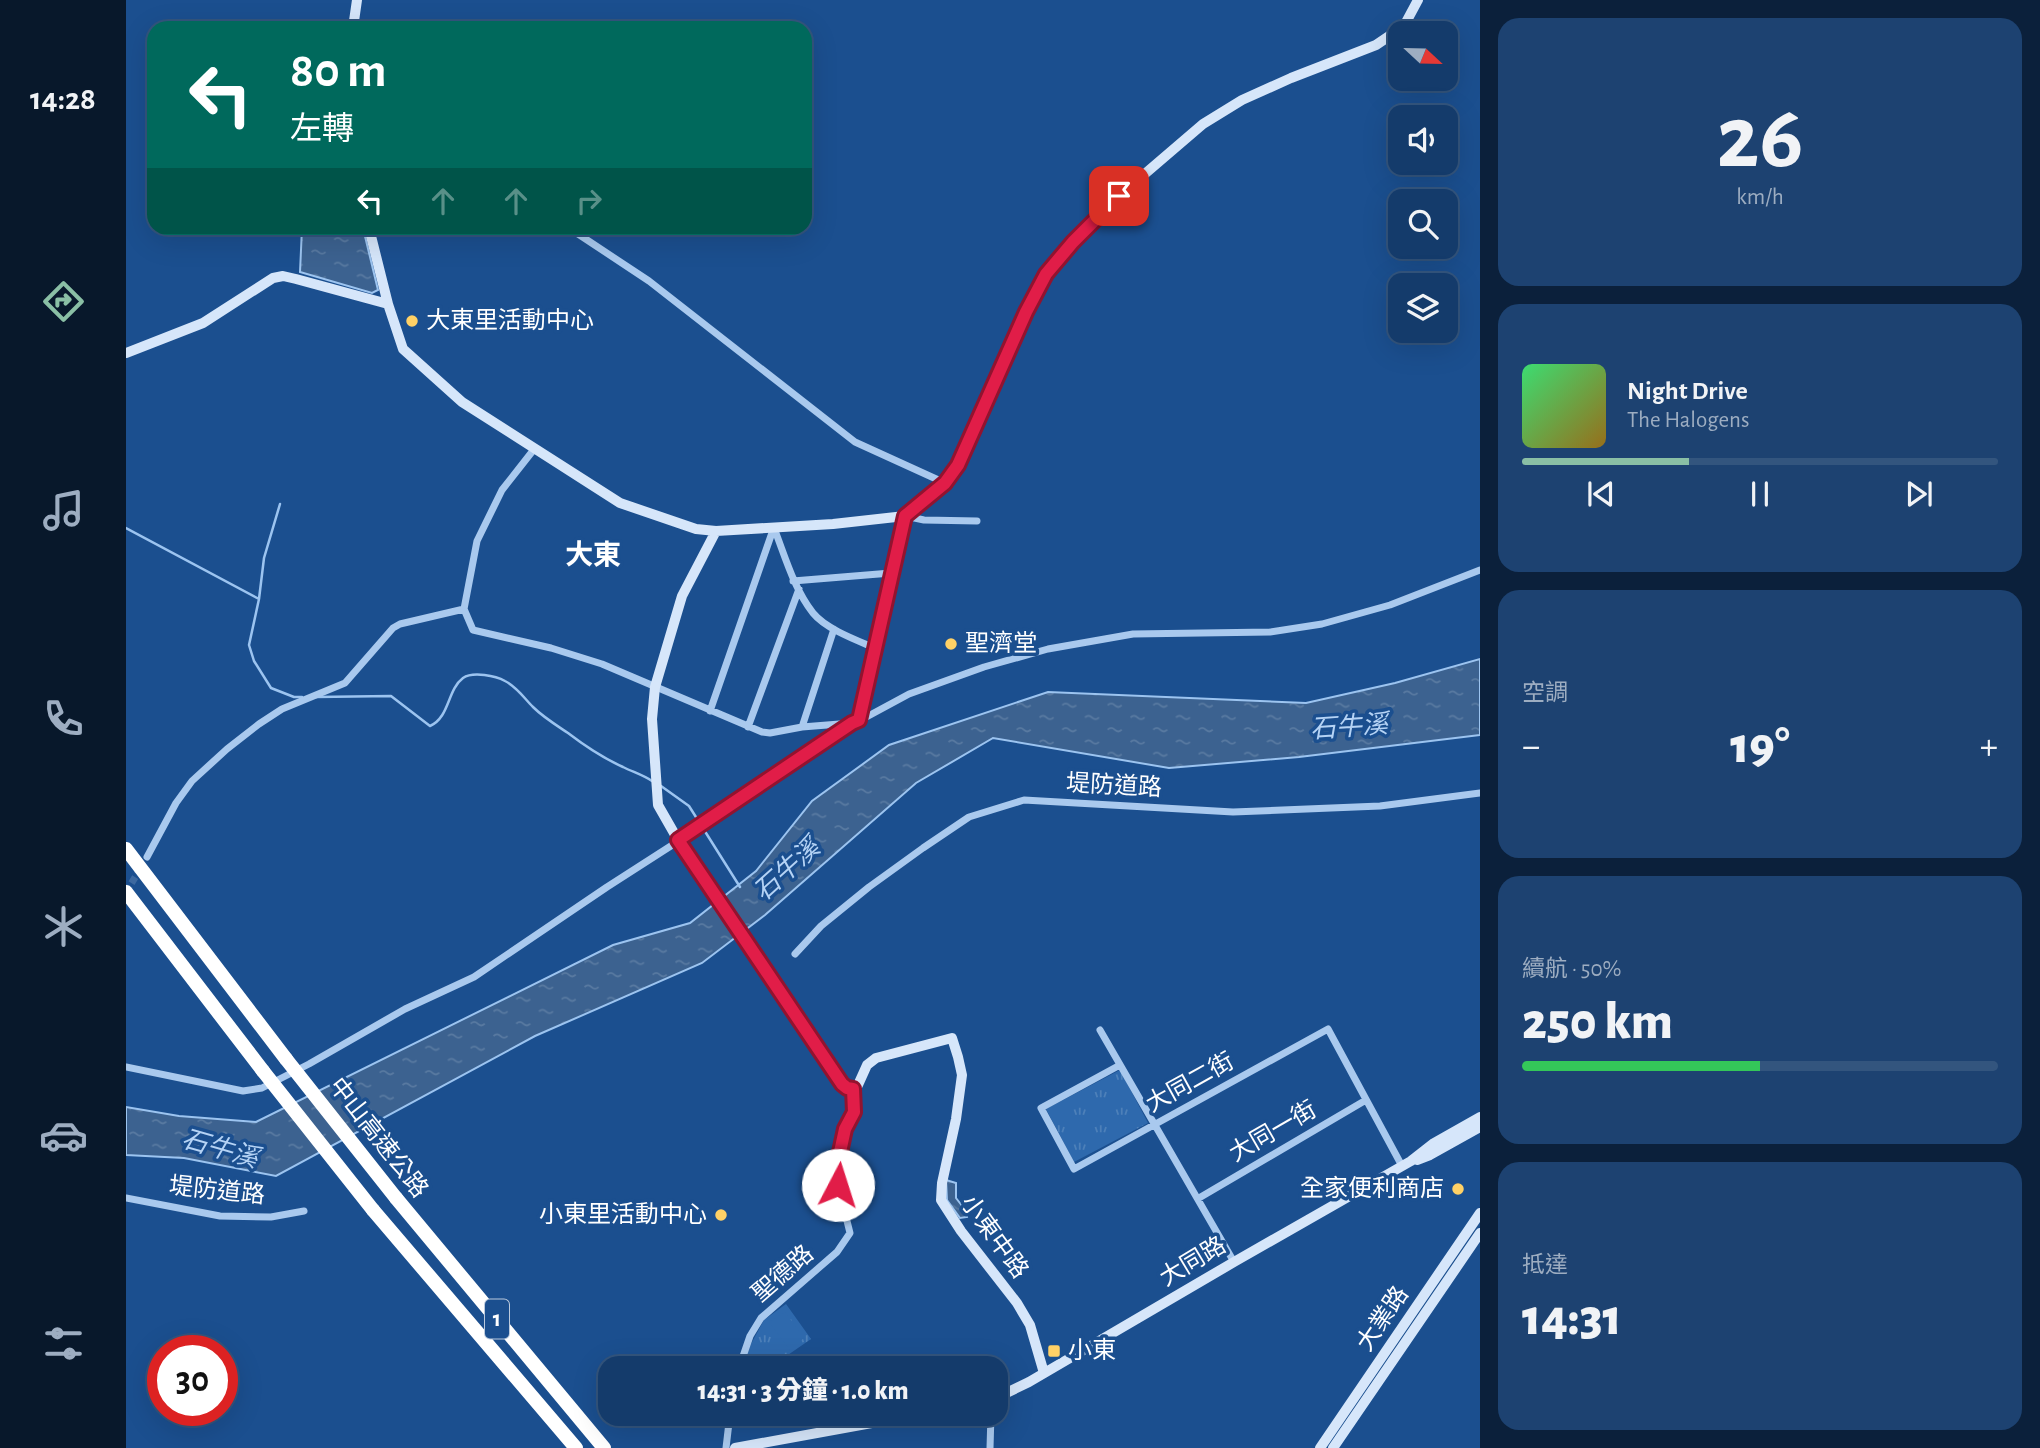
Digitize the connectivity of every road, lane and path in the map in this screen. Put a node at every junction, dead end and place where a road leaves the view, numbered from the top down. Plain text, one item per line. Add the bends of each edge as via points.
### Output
1 (357, 0) edge
2 (1418, 0) edge
3 (354, 21) edge
4 (371, 235) edge
5 (580, 235) edge
6 (388, 304) junction
7 (126, 353) edge
8 (535, 448) junction
9 (945, 483) junction
10 (905, 516) junction
11 (977, 520) dead end
12 (774, 527) junction
13 (716, 531) junction
14 (1480, 570) edge
15 (891, 573) junction
16 (793, 581) junction
17 (799, 589) junction
18 (464, 609) junction
19 (834, 629) junction
20 (875, 648) junction
21 (655, 687) junction
22 (709, 711) junction
23 (855, 722) junction
24 (748, 727) junction
25 (802, 727) junction
26 (1480, 793) edge
27 (678, 840) junction
28 (126, 849) edge
29 (147, 857) tunnel mouth
30 (126, 892) edge
31 (795, 954) dead end
32 (1100, 1030) dead end
33 (1120, 1065) junction
34 (126, 1067) edge
35 (853, 1089) junction
36 (1366, 1100) junction
37 (1480, 1117) edge
38 (1155, 1124) junction
39 (1480, 1127) edge
40 (1466, 1134) junction
41 (1480, 1137) edge
42 (1407, 1164) junction
43 (126, 1198) edge
44 (1199, 1198) junction
45 (304, 1211) dead end
46 (1480, 1213) edge
47 (1480, 1233) edge
48 (1234, 1262) junction
49 (743, 1356) edge
50 (1044, 1374) junction
51 (1008, 1393) edge
52 (1352, 1410) junction
53 (729, 1426) edge
54 (855, 1426) edge
55 (991, 1426) edge
56 (604, 1446) edge
57 (576, 1448) edge
58 (726, 1448) edge
59 (735, 1448) edge
60 (990, 1448) edge
61 (1320, 1448) edge
62 (1333, 1448) edge

1 - 3 street
2 - 9 street via 1404,26 1376,45 1242,100 1203,124 1073,242 1033,297 958,465
4 - 6 street
5 - 9 street via 649,281 855,442
6 - 7 street via 283,276 203,323
6 - 8 street via 403,349 462,402
8 - 13 street via 633,509
8 - 18 street via 502,490 477,541
9 - 10 street
10 - 11 street
10 - 12 street
10 - 15 street
12 - 13 street
12 - 16 street
12 - 22 street
13 - 21 street via 682,596
14 - 23 street via 1390,605 1322,624 1270,632 1133,634 1048,649 909,694
15 - 16 street
15 - 20 street
16 - 17 street
17 - 19 street via 814,614
17 - 24 street
18 - 21 street via 473,630 551,648
18 - 29 street via 400,624 345,683 282,709 248,732 192,781
19 - 20 street
19 - 25 street
20 - 23 street
21 - 22 street
21 - 27 street via 652,719 658,805
22 - 24 street
23 - 25 street
23 - 27 street
24 - 25 street via 770,733
26 - 31 street, 堤防道路 via 1380,806 1233,812 1024,800 969,817 869,887
27 - 34 street via 474,977 405,1009 262,1088 243,1091
27 - 35 street via 842,1084
28 - 56 highway, 中山高速公路 / 1, bridge via 396,1198
30 - 57 highway, 中山高速公路 / 1, bridge via 373,1210
32 - 33 street
33 - 38 street
33 - 38 street, 大同二街 via 1041,1108 1074,1169
35 - 49 street, 聖德路 via 854,1112 837,1166 850,1233 837,1252 761,1318
35 - 50 street, 小東中路 via 876,1058 952,1038 961,1075 941,1200 1017,1303 1030,1325
36 - 38 street, 大同二街 via 1328,1029
36 - 42 street, 大同二街
36 - 44 street, 大同一街
37 - 42 street, 大同路
38 - 44 street
39 - 40 street, 大同路
40 - 41 street
40 - 42 street, 大同路
42 - 48 street, 大同路
43 - 45 street, 堤防道路 via 220,1216 271,1217
44 - 48 street
46 - 52 street, 大業路
47 - 52 street, 大業路
48 - 50 street, 大同路
50 - 51 street, 大同路
52 - 61 street, 大業路
52 - 62 street, 大業路
53 - 58 street
54 - 59 street
55 - 60 street

